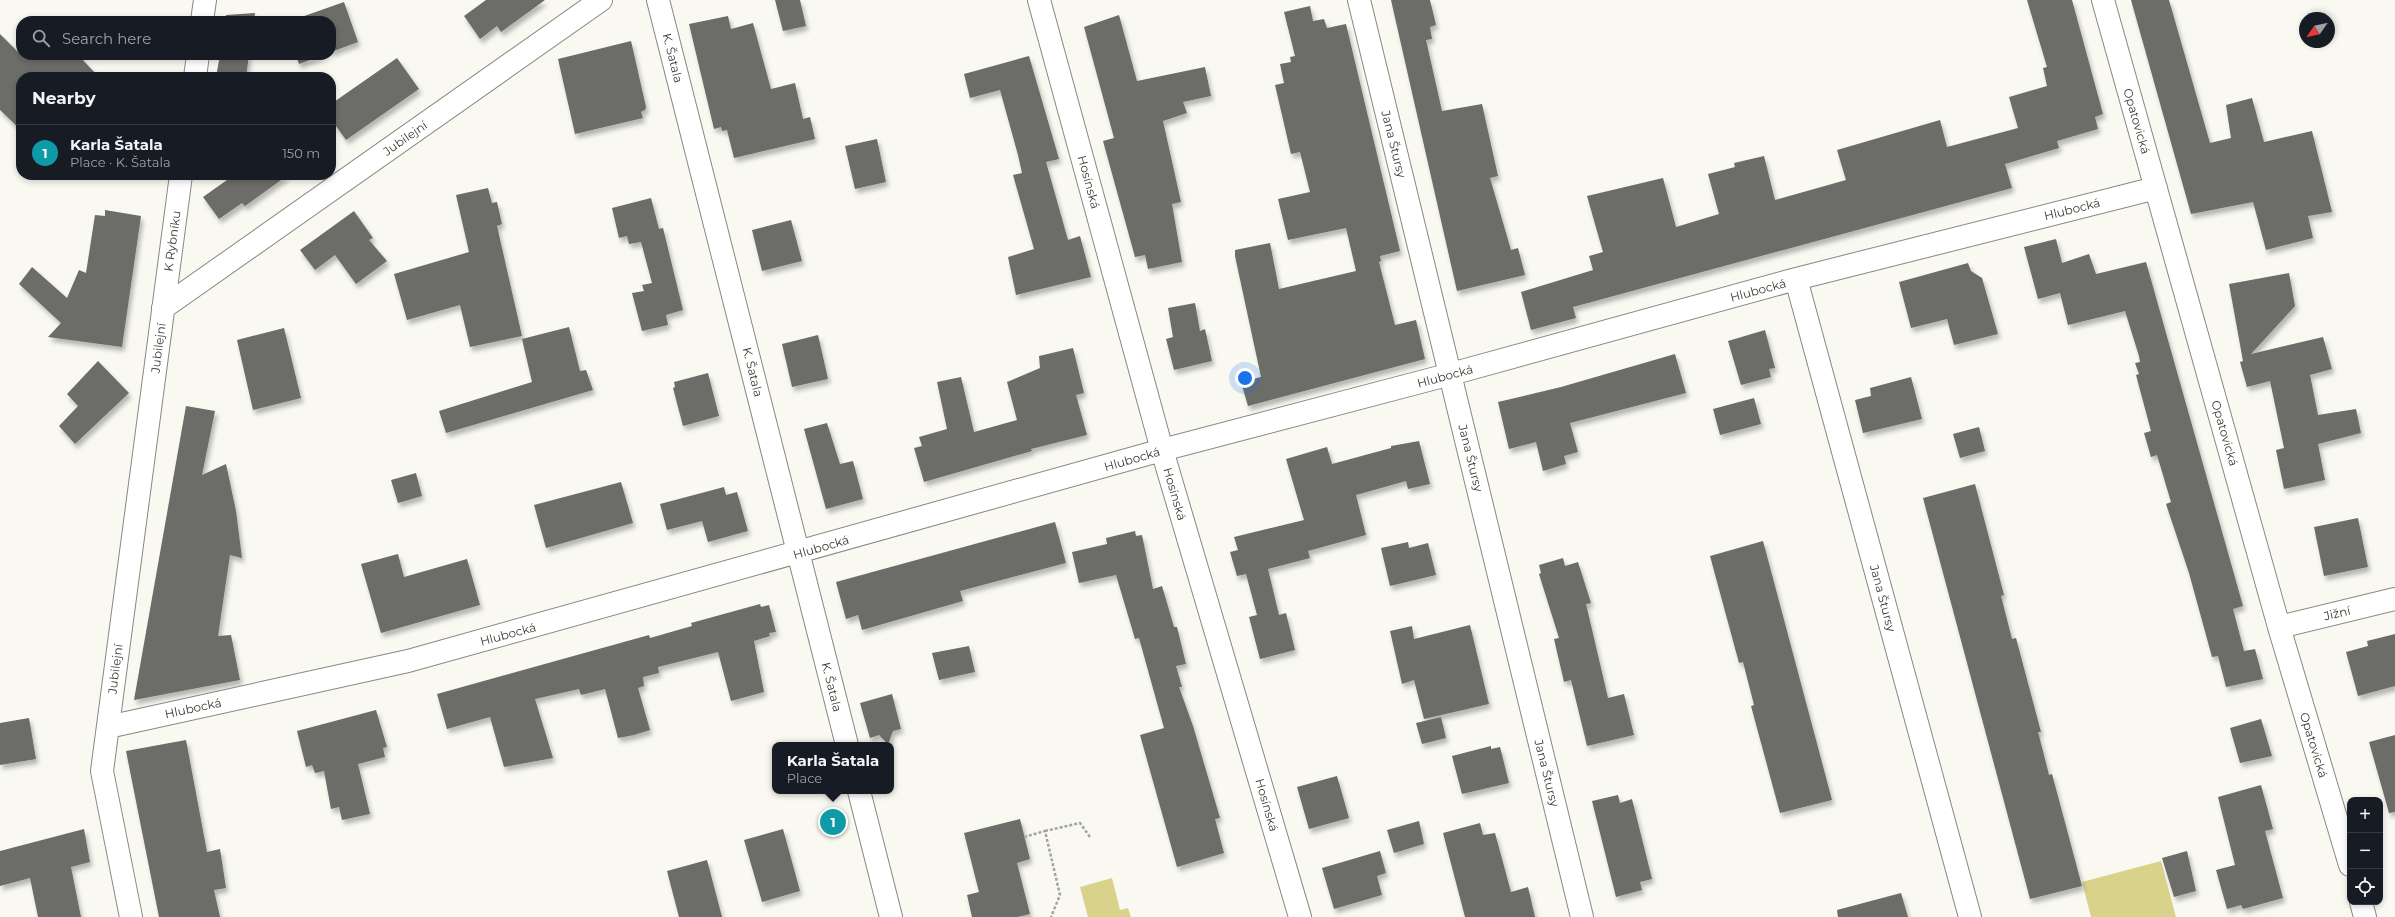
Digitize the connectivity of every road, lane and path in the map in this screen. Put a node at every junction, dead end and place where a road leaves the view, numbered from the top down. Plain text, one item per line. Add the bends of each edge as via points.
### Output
1 (205, 0) edge
2 (601, 0) edge
3 (658, 0) edge
4 (1039, 0) edge
5 (1359, 0) edge
6 (2103, 0) edge
7 (203, 16) edge
8 (197, 60) edge
9 (196, 72) edge
10 (180, 180) edge
11 (2156, 188) junction
12 (1796, 280) junction
13 (163, 308) junction
14 (1451, 374) junction
15 (1162, 450) junction
16 (799, 553) junction
17 (2395, 599) edge
18 (2279, 627) junction
19 (108, 726) junction
20 (846, 742) edge
21 (860, 794) edge
22 (1045, 831) junction
23 (1024, 837) dead end
24 (1090, 838) dead end
25 (2347, 855) edge
26 (2362, 905) edge
27 (132, 917) edge
28 (891, 917) edge
29 (1051, 917) edge
30 (1300, 917) edge
31 (1582, 917) edge
32 (1970, 917) edge
33 (2365, 917) edge

1 - 7 street
2 - 13 street, Jubilejní
3 - 16 street, K. Šatala
4 - 15 street, Hosínská
5 - 14 street, Jana Štursy
6 - 11 street, Opatovická
8 - 9 street
10 - 13 street, K Rybníku
11 - 12 street, Hlubocká
11 - 18 street, Opatovická
12 - 14 street, Hlubocká
12 - 32 street, Jana Štursy
13 - 19 street, Jubilejní
14 - 15 street, Hlubocká
14 - 31 street, Jana Štursy
15 - 16 street, Hlubocká
15 - 30 street, Hosínská
16 - 19 street, Hlubocká via 408,661
16 - 20 street, K. Šatala
17 - 18 street, Jižní
18 - 25 street, Opatovická
19 - 27 street, Jubilejní via 102,771
21 - 28 street
22 - 23 path
22 - 24 path via 1080,824
22 - 29 path via 1060,895
26 - 33 street

